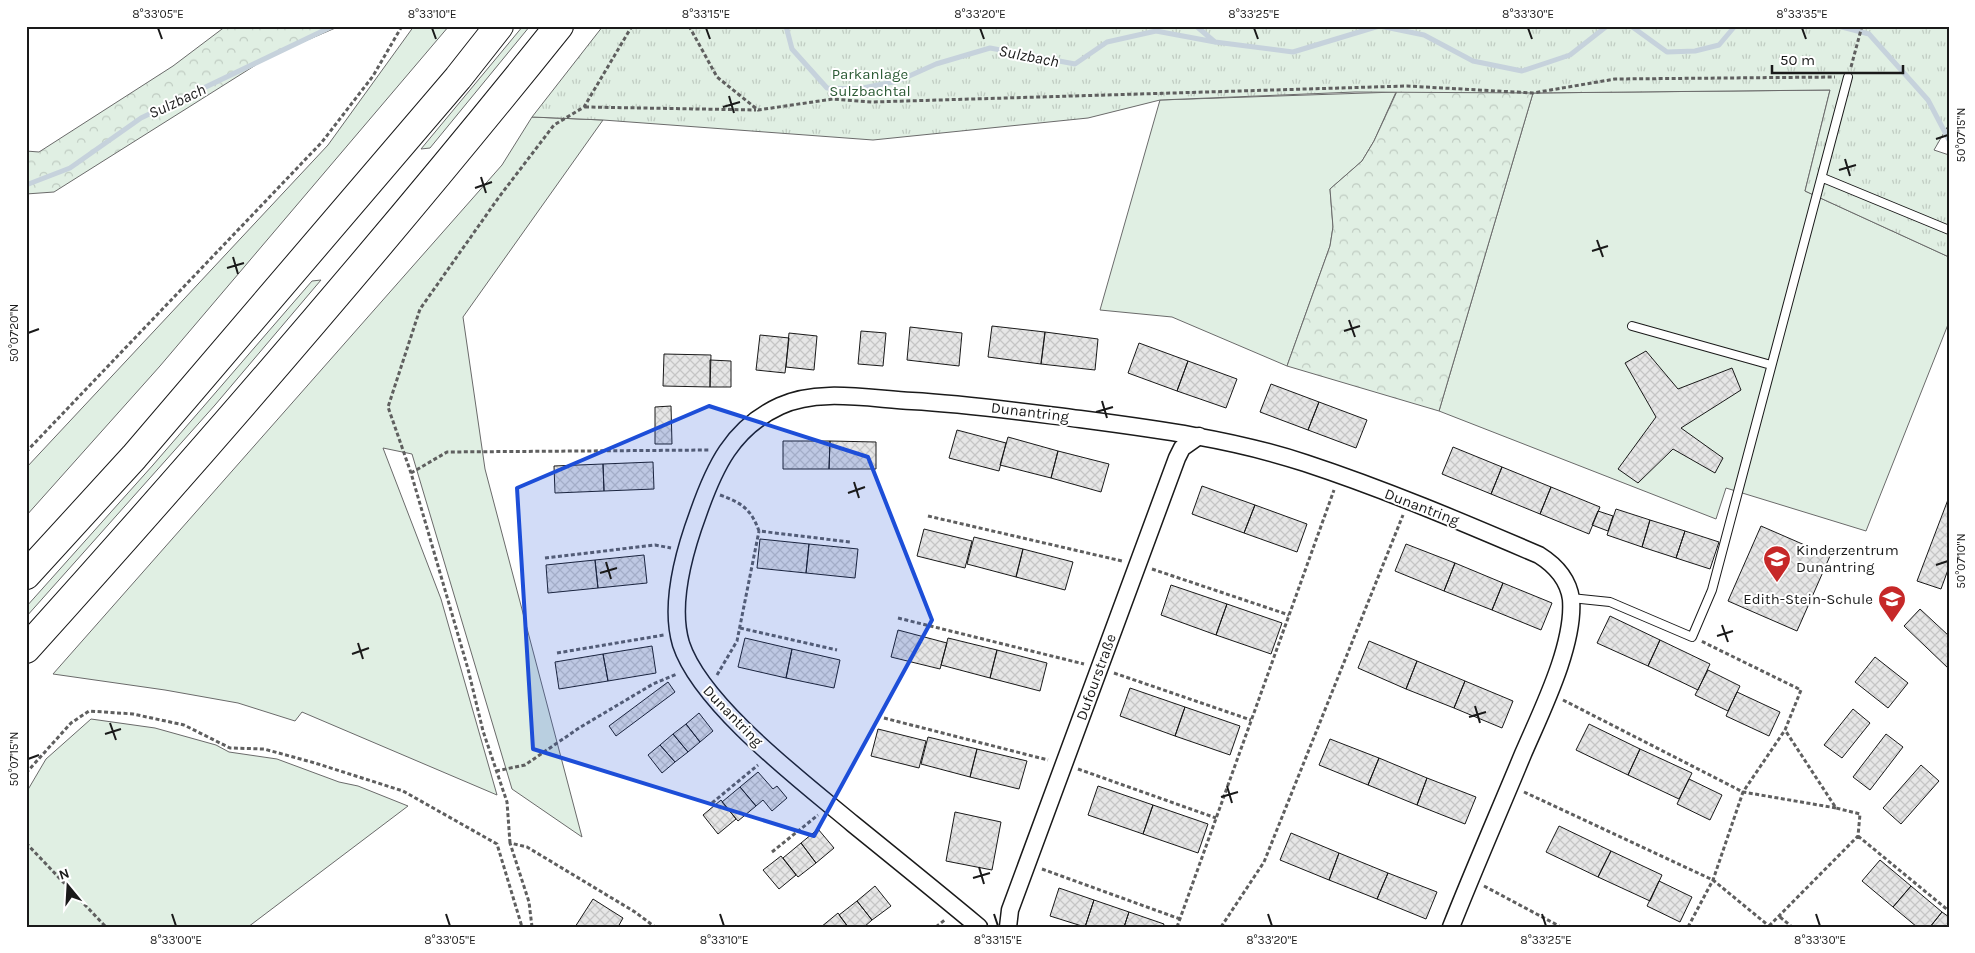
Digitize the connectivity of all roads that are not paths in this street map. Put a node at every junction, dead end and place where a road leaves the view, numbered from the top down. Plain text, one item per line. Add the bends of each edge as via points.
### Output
1 (499, 26) edge
2 (559, 26) edge
3 (1848, 77) road end
4 (1823, 178) junction
5 (1949, 230) edge
6 (1632, 326) dead end
7 (1771, 365) junction
8 (1200, 436) junction
9 (26, 575) edge
10 (1570, 598) junction
11 (26, 649) edge
12 (979, 927) edge
13 (1008, 927) edge
14 (1451, 927) edge

1 - 9 highway via 140,450
2 - 11 highway via 496,106 173,486
3 - 4 lane
4 - 5 lane
4 - 7 lane
6 - 7 lane
7 - 10 lane via 1712,590 1692,637 1610,602
8 - 10 street, Dunantring via 1303,462 1454,518 1551,563 1562,574
8 - 12 street, Dunantring via 964,404 825,397 784,404 764,414 724,453 706,490 679,586 679,633 692,668 709,693 770,754
8 - 13 street, Dufourstraße via 1186,444 1177,458 1010,910
10 - 14 street, Dunantring via 1569,632 1549,693

